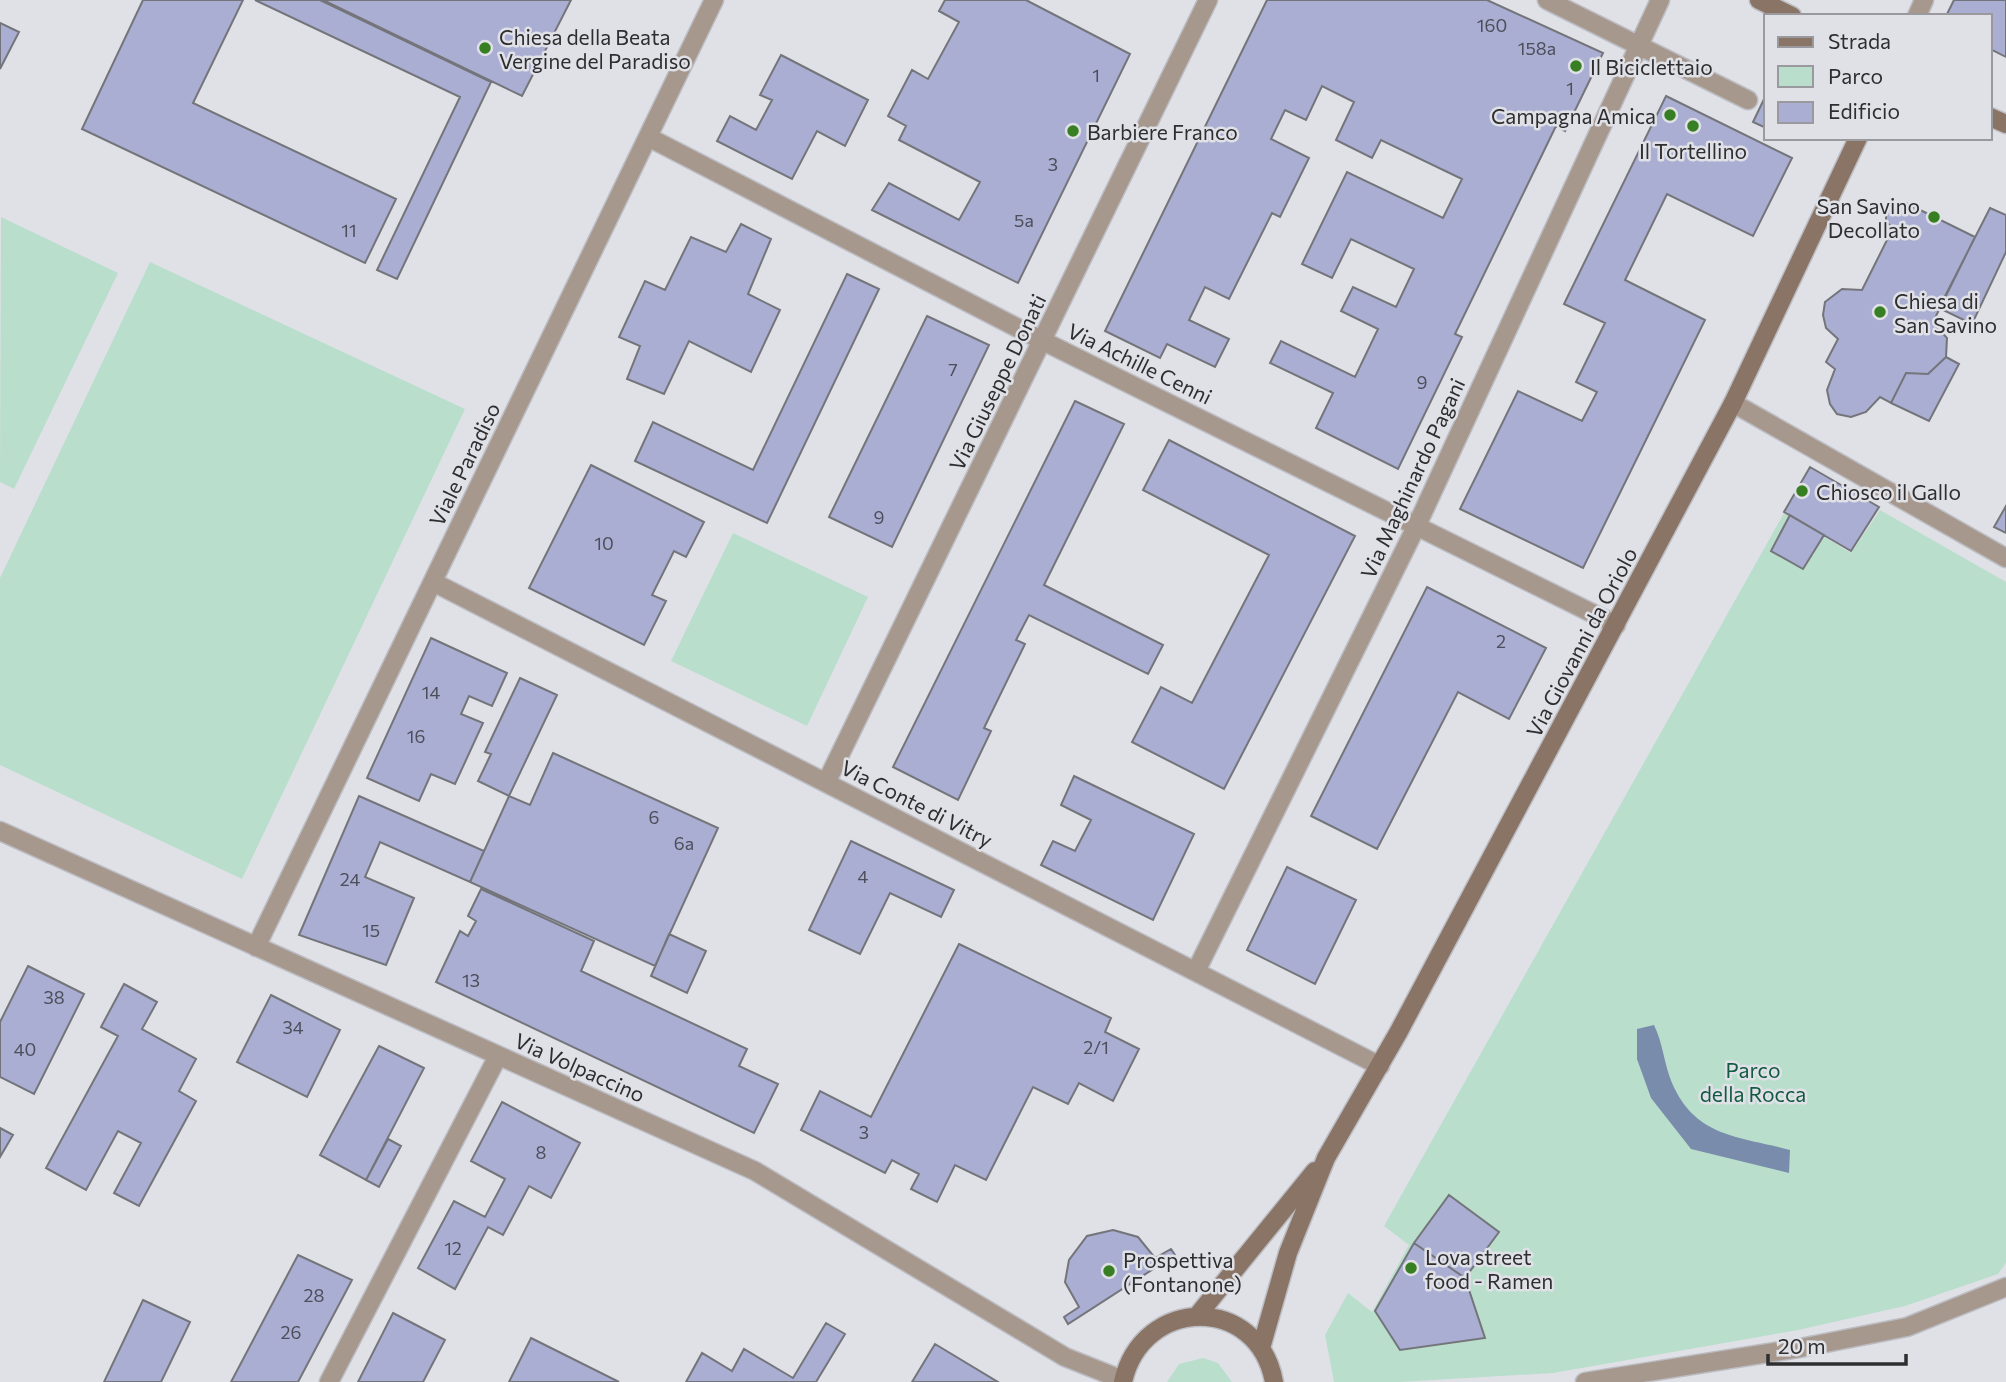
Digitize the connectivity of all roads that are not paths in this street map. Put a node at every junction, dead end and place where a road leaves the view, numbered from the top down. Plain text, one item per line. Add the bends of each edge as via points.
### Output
1 (714, 0) edge
2 (1208, 0) edge
3 (1547, 0) edge
4 (1660, 0) edge
5 (1759, 0) edge
6 (1788, 14) edge
7 (1640, 47) junction
8 (1748, 100) dead end
9 (648, 137) junction
10 (1857, 140) edge
11 (1043, 341) junction
12 (1733, 403) junction
13 (1417, 525) junction
14 (2006, 558) edge
15 (433, 582) junction
16 (1615, 625) junction
17 (826, 783) junction
18 (0, 831) edge
19 (256, 947) junction
20 (1196, 971) junction
21 (498, 1056) junction
22 (1380, 1066) junction
23 (1326, 1158) junction
24 (2006, 1287) edge
25 (1197, 1316) junction
26 (1261, 1348) junction
27 (1123, 1381) edge
28 (329, 1382) edge
29 (1274, 1382) edge
30 (1585, 1382) edge

1 - 9 street, Viale Paradiso
2 - 11 street, Via Giuseppe Donati
3 - 7 street
4 - 7 street, Via Maghinardo Pagani
5 - 6 main road
7 - 8 street
7 - 13 street, Via Maghinardo Pagani
9 - 11 street, Via Achille Cenni
9 - 15 street, Viale Paradiso
10 - 12 main road, Via Giovanni da Oriolo
11 - 13 street, Via Achille Cenni
11 - 17 street, Via Giuseppe Donati
12 - 14 street
12 - 16 main road, Via Giovanni da Oriolo
13 - 16 street, Via Achille Cenni
13 - 20 street, Via Maghinardo Pagani
15 - 17 street, Via Conte di Vitry
15 - 19 street, Viale Paradiso
16 - 22 main road, Via Giovanni da Oriolo
17 - 20 street, Via Conte di Vitry
18 - 19 street, Via Volpaccino
19 - 21 street, Via Volpaccino
20 - 22 street, Via Conte di Vitry
21 - 27 street, Via Volpaccino via 755,1171 1065,1357
21 - 28 street
22 - 23 main road, Via Giovanni da Oriolo
23 - 25 main road, Via Giovanni da Oriolo
23 - 26 main road, Via Giovanni da Oriolo via 1287,1253
24 - 30 street via 1907,1327
25 - 26 main road via 1223,1320 1247,1333
25 - 27 main road via 1168,1322 1143,1339 1130,1358
26 - 29 main road via 1271,1364

